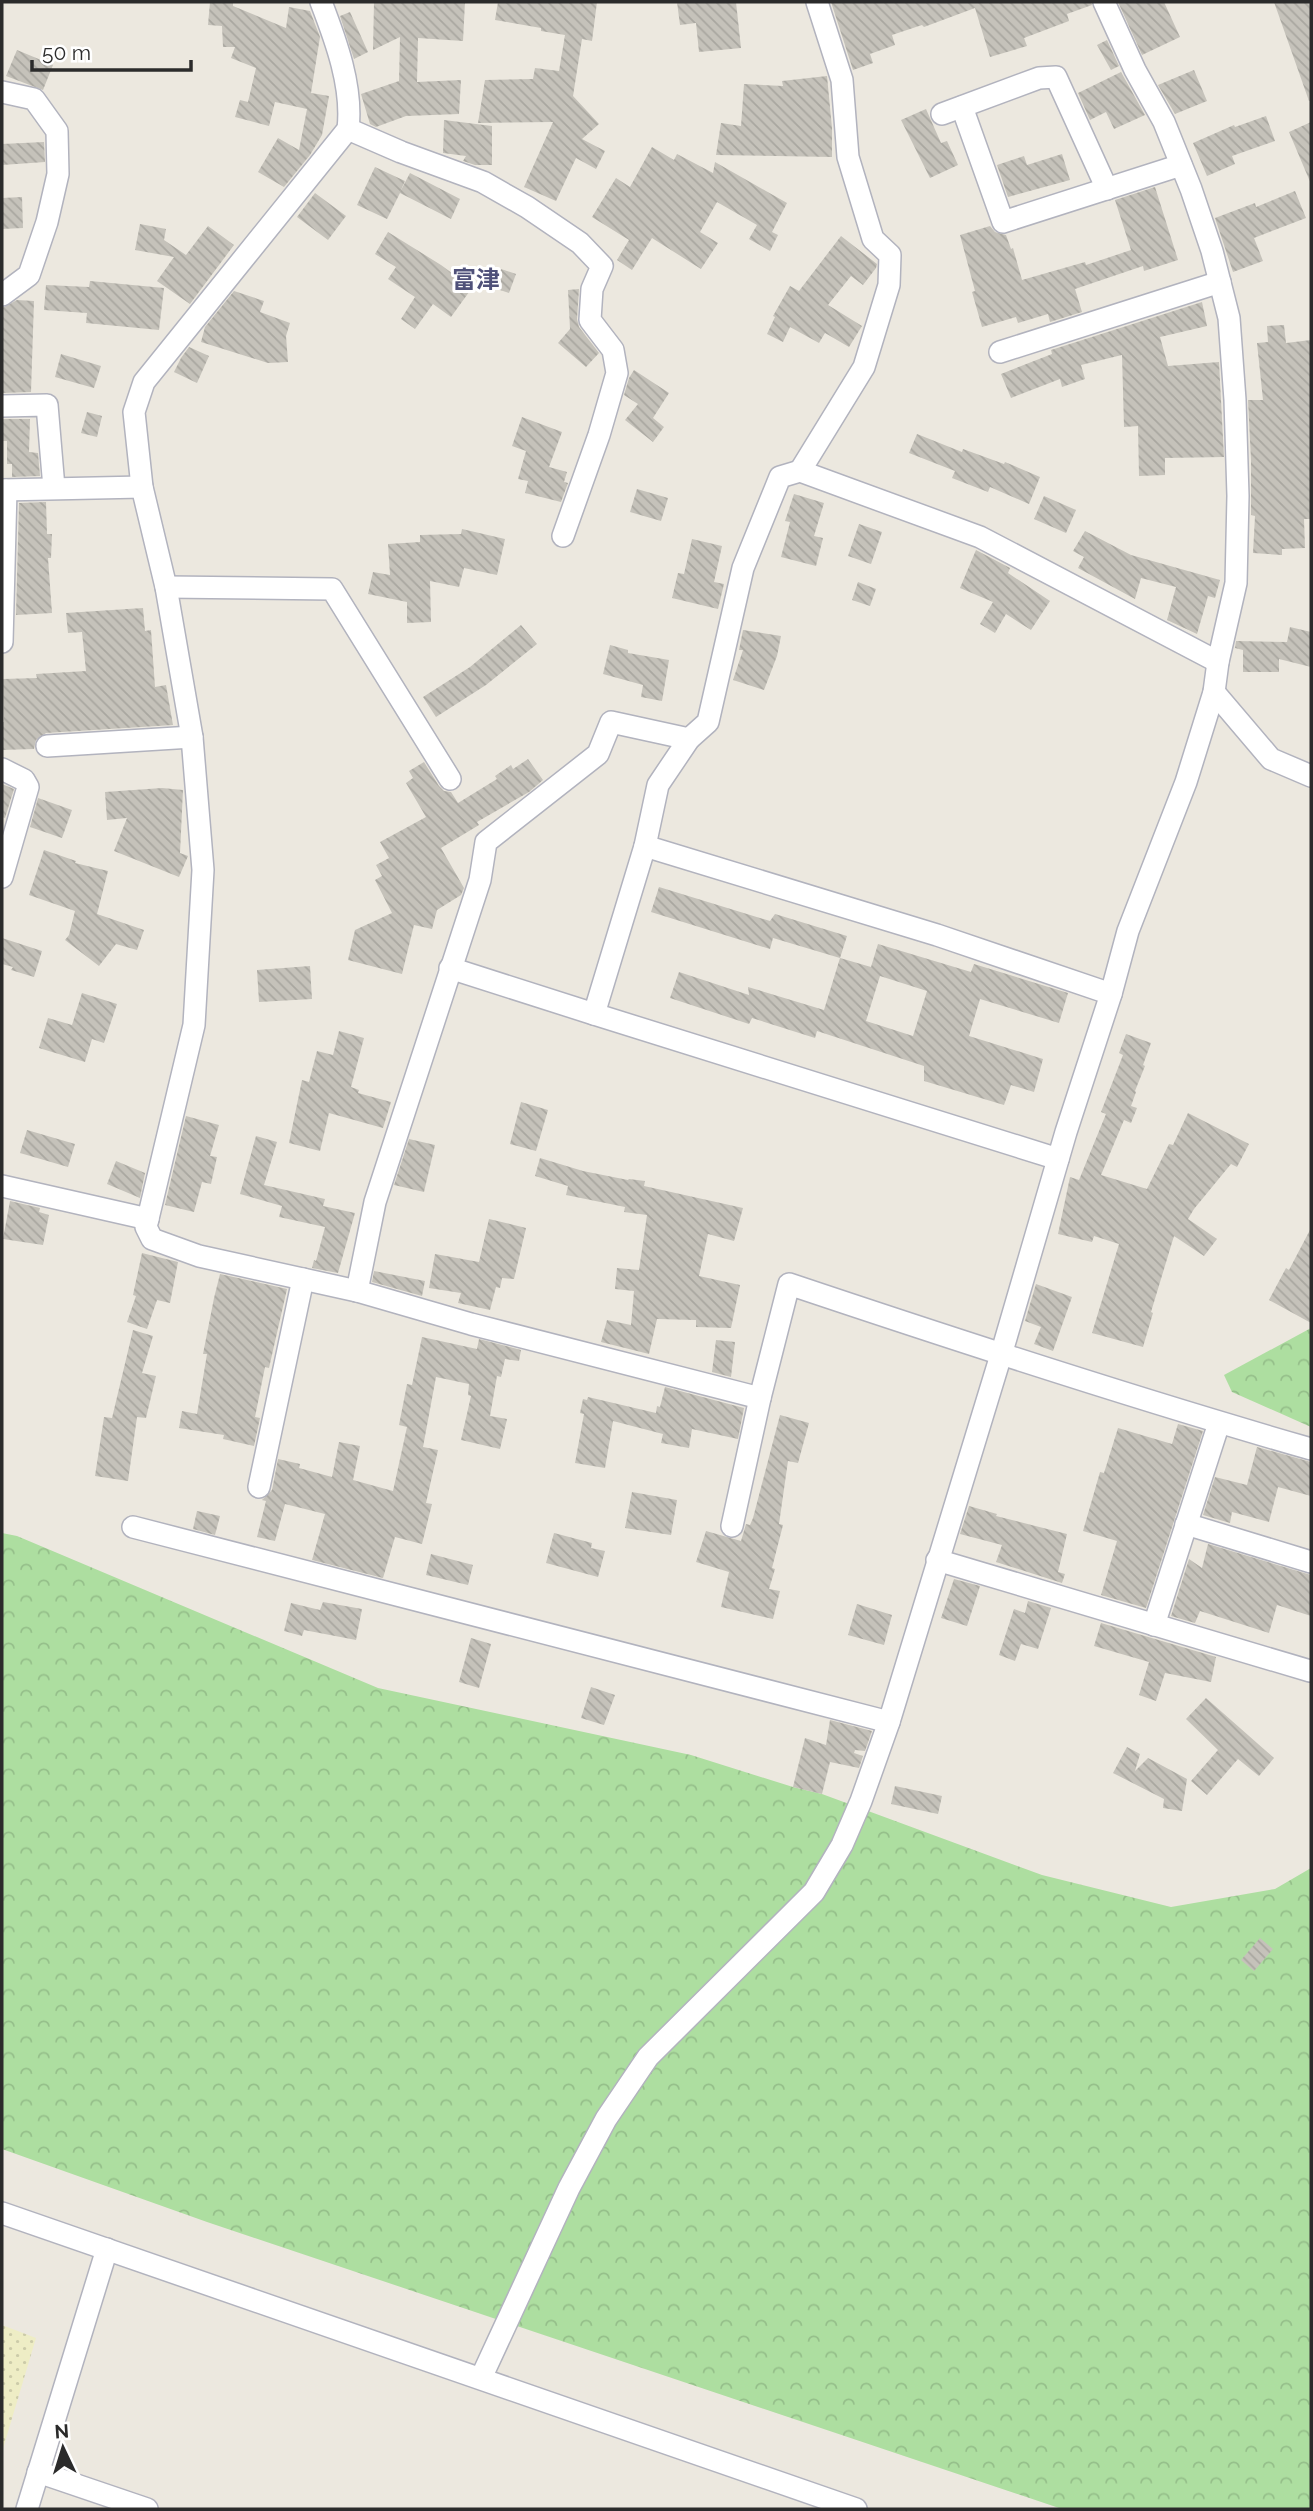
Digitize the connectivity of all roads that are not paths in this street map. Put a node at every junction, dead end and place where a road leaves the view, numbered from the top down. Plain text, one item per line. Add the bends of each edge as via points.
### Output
1 (321, 2) edge
2 (817, 2) edge
3 (1104, 2) edge
4 (2, 92) edge
5 (348, 129) junction
6 (1181, 165) junction
7 (1107, 189) junction
8 (1220, 282) junction
9 (2, 295) edge
10 (1000, 352) dead end
11 (2, 406) edge
12 (800, 471) junction
13 (54, 488) junction
14 (142, 488) junction
15 (4, 489) edge
16 (563, 536) dead end
17 (166, 587) junction
18 (2, 642) edge
19 (1218, 662) junction
20 (1213, 692) junction
21 (192, 737) junction
22 (688, 739) junction
23 (47, 746) dead end
24 (2, 769) edge
25 (1311, 776) edge
26 (450, 779) dead end
27 (645, 846) junction
28 (2, 877) edge
29 (450, 968) junction
30 (1111, 994) junction
31 (594, 1014) junction
32 (1058, 1159) junction
33 (2, 1186) edge
34 (148, 1219) junction
35 (303, 1279) junction
36 (357, 1291) junction
37 (1001, 1355) junction
38 (760, 1398) junction
39 (1219, 1423) junction
40 (1311, 1449) edge
41 (259, 1487) dead end
42 (1186, 1524) junction
43 (133, 1527) dead end
44 (732, 1527) dead end
45 (937, 1560) junction
46 (1311, 1562) edge
47 (1154, 1625) junction
48 (1310, 1671) edge
49 (889, 1722) junction
50 (2, 2213) edge
51 (107, 2249) junction
52 (481, 2378) junction
53 (38, 2472) junction
54 (27, 2509) edge
55 (148, 2509) edge
56 (856, 2509) edge

1 - 5 street via 347,86
2 - 12 street via 842,80 848,157 873,239 890,255 889,285 864,367
3 - 6 street
4 - 9 street via 34,99 57,131 58,174 29,275
5 - 14 street via 144,382 134,412
5 - 16 street via 483,182 580,243 602,266 592,289 590,320 614,350 617,373
6 - 7 street
6 - 8 street
7 - 7 street via 1003,222 952,111 1039,78 1056,77
8 - 10 street
8 - 19 street via 1236,400 1238,496 1236,583
11 - 13 street via 47,405
12 - 19 street via 980,537
12 - 22 street via 780,477 775,488 743,568 708,722
13 - 14 street
13 - 15 street
14 - 17 street
15 - 18 street
17 - 21 street
17 - 26 street via 332,589
19 - 20 street
20 - 25 street via 1271,760
20 - 30 street via 1186,782 1128,931
21 - 23 street
21 - 34 street via 203,870 194,1025
22 - 27 street via 658,785
22 - 29 street via 611,722 598,754 486,842 480,880
24 - 28 street via 28,787
27 - 30 street via 937,935
27 - 31 street
29 - 31 street
29 - 36 street via 375,1202
30 - 32 street
31 - 32 street
32 - 37 street
33 - 34 street
34 - 35 street via 152,1240 199,1256
35 - 36 street
35 - 41 street
36 - 38 street
37 - 38 street via 789,1284
37 - 39 street
37 - 45 street
38 - 44 street
39 - 40 street
39 - 42 street
42 - 46 street
42 - 47 street
43 - 49 street
45 - 47 street
45 - 49 street
47 - 48 street
49 - 52 street via 842,1845 814,1892 649,2057 606,2119
50 - 51 street
51 - 52 street
51 - 53 street
52 - 56 street
53 - 54 street
53 - 55 street

